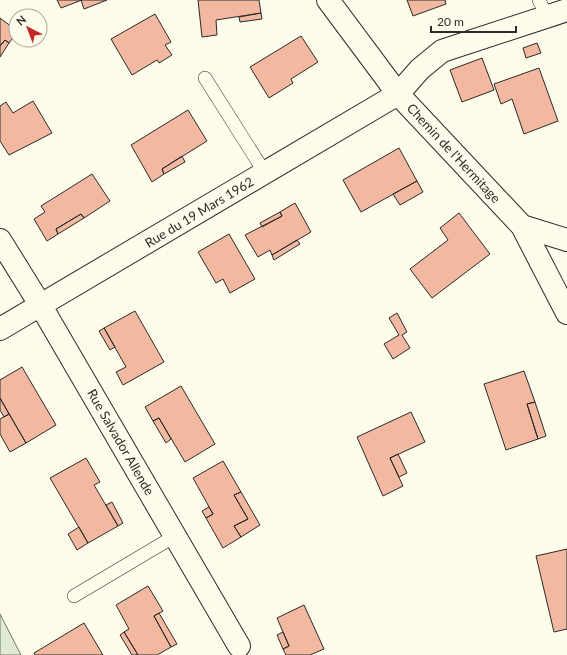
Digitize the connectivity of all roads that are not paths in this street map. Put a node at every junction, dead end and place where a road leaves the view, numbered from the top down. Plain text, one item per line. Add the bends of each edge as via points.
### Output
1 (328, 0) edge
2 (543, 9) edge
3 (567, 10) edge
4 (205, 78) dead end
5 (398, 94) junction
6 (264, 173) junction
7 (522, 226) junction
8 (0, 240) edge
9 (567, 240) edge
10 (41, 306) junction
11 (567, 312) edge
12 (0, 329) edge
13 (175, 536) junction
14 (74, 596) dead end
15 (239, 646) dead end

1 - 5 street, Chemin de l'Hermitage
2 - 3 street, Rue du 19 Mars 1962
2 - 5 street, Rue du 19 Mars 1962 via 442,51 420,69
4 - 6 lane
5 - 6 street, Rue du 19 Mars 1962
5 - 7 street, Chemin de l'Hermitage
6 - 10 street, Rue du 19 Mars 1962
7 - 9 street
7 - 11 street, Chemin de l'Hermitage
8 - 10 street, Rue Salvador Allende
10 - 12 street, Rue du 19 Mars 1962
10 - 13 street, Rue Salvador Allende
13 - 14 lane
13 - 15 street, Rue Salvador Allende

